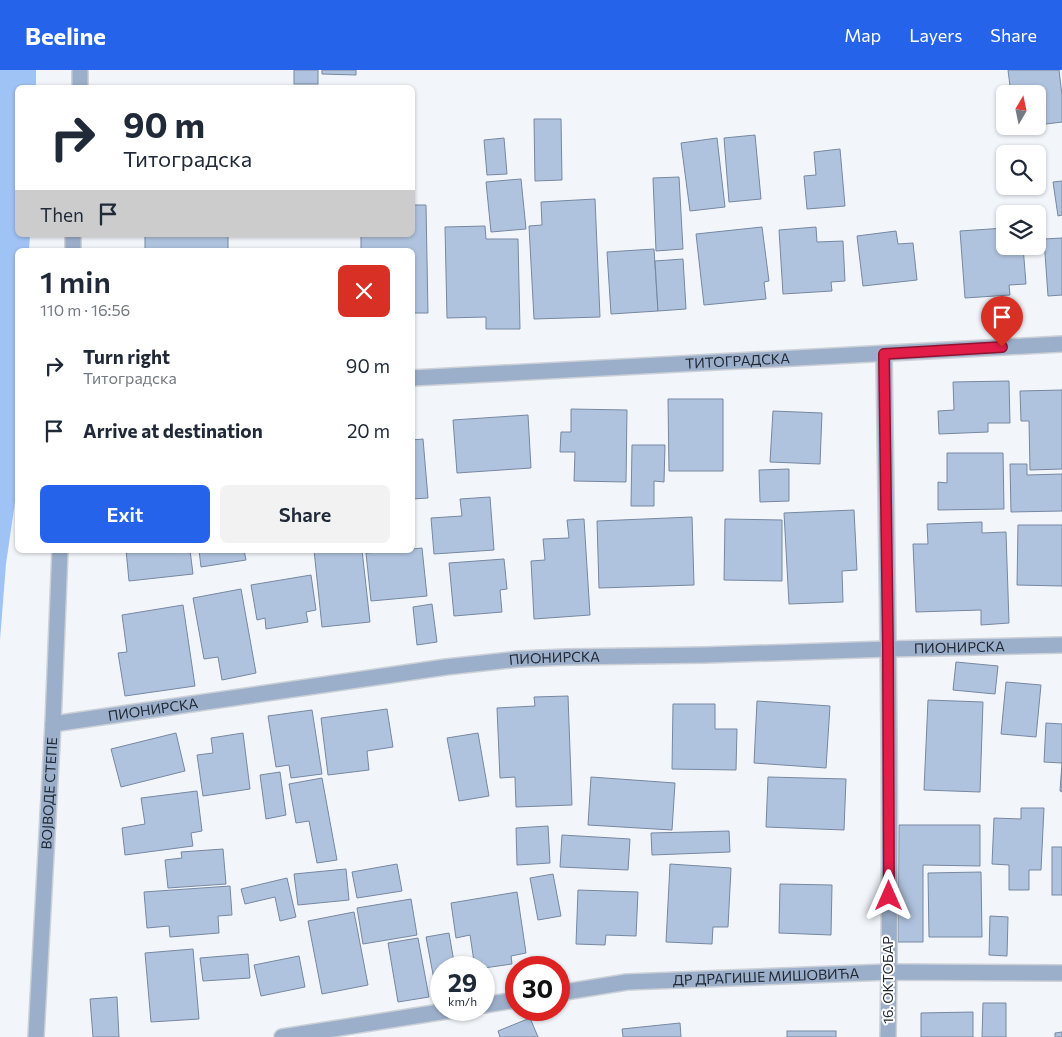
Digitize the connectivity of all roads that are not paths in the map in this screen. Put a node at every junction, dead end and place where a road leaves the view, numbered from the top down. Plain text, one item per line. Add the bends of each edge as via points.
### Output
1 (80, 70) edge
2 (80, 85) edge
3 (1062, 344) edge
4 (884, 354) junction
5 (415, 378) edge
6 (60, 553) edge
7 (1062, 645) edge
8 (888, 648) junction
9 (53, 724) junction
10 (889, 972) junction
11 (1062, 972) edge
12 (570, 991) edge
13 (430, 1013) edge
14 (36, 1037) edge
15 (282, 1037) edge
16 (888, 1037) edge

1 - 2 street
3 - 4 street, ТИТОГРАДСКА
4 - 5 street, ТИТОГРАДСКА
4 - 8 street, 16. ОКТОБАР
6 - 9 street, ВОЈВОДЕ СТЕПЕ
7 - 8 street, ПИОНИРСКА
8 - 9 street, ПИОНИРСКА via 492,662
8 - 10 street, 16. ОКТОБАР
9 - 14 street, ВОЈВОДЕ СТЕПЕ
10 - 11 street, ДР ДРАГИШЕ МИШОВИЋА
10 - 12 street, ДР ДРАГИШЕ МИШОВИЋА via 627,982
10 - 16 street, 16. ОКТОБАР
13 - 15 street

